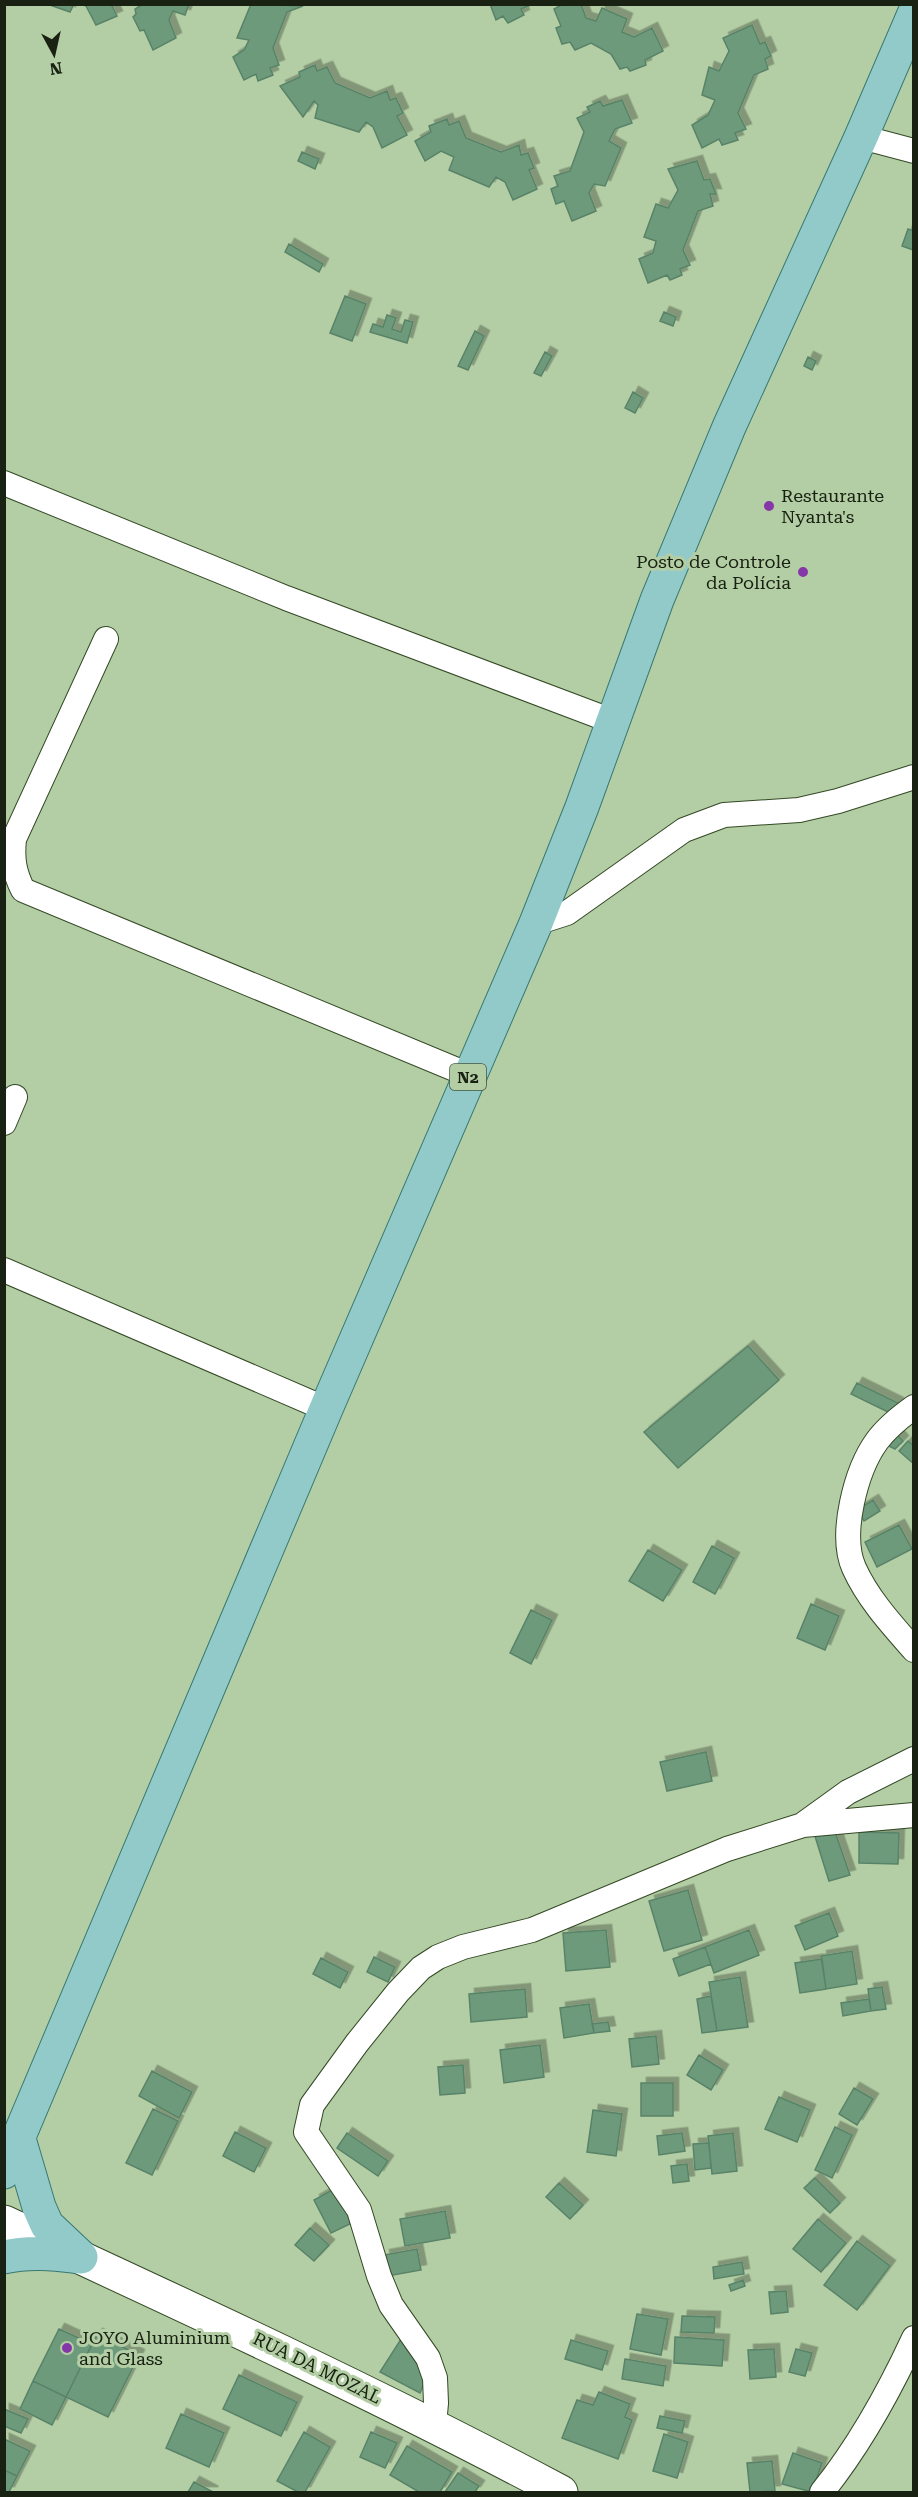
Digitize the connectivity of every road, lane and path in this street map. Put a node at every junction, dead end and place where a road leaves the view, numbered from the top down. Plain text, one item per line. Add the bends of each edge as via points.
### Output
1 (914, 14) edge
2 (861, 137) junction
3 (914, 151) edge
4 (4, 483) edge
5 (106, 639) dead end
6 (612, 721) junction
7 (914, 777) edge
8 (536, 923) junction
9 (469, 1075) junction
10 (15, 1097) dead end
11 (4, 1123) edge
12 (4, 1270) edge
13 (914, 1407) edge
14 (326, 1409) junction
15 (914, 1650) edge
16 (914, 1759) edge
17 (914, 1815) edge
18 (803, 1825) junction
19 (19, 2139) junction
20 (4, 2172) edge
21 (4, 2222) edge
22 (81, 2257) junction
23 (4, 2258) edge
24 (914, 2338) edge
25 (434, 2424) junction
26 (561, 2493) edge
27 (822, 2493) edge

1 - 2 main road, N2
2 - 3 street
2 - 6 main road, N2 via 729,427
4 - 6 street via 286,598
5 - 9 street via 14,839 12,859 23,890
6 - 8 main road, N2
7 - 8 street via 799,810 724,815 684,830 567,913
8 - 9 main road, N2
9 - 14 main road, N2
10 - 11 street
12 - 14 street
13 - 15 street via 894,1421 876,1443 853,1494 848,1531 854,1568 879,1610
14 - 19 main road, N2
16 - 18 street via 848,1792
17 - 18 street
18 - 25 street via 727,1849 532,1930 438,1957 398,1992 312,2105 306,2132 359,2210 391,2305 428,2358 435,2378
19 - 20 main road, N2
19 - 22 main road via 47,2225
21 - 22 main road, RUA DA MOZAL
22 - 23 main road via 23,2253
22 - 25 main road, RUA DA MOZAL
24 - 27 street via 889,2392
25 - 26 main road, RUA DA MOZAL

